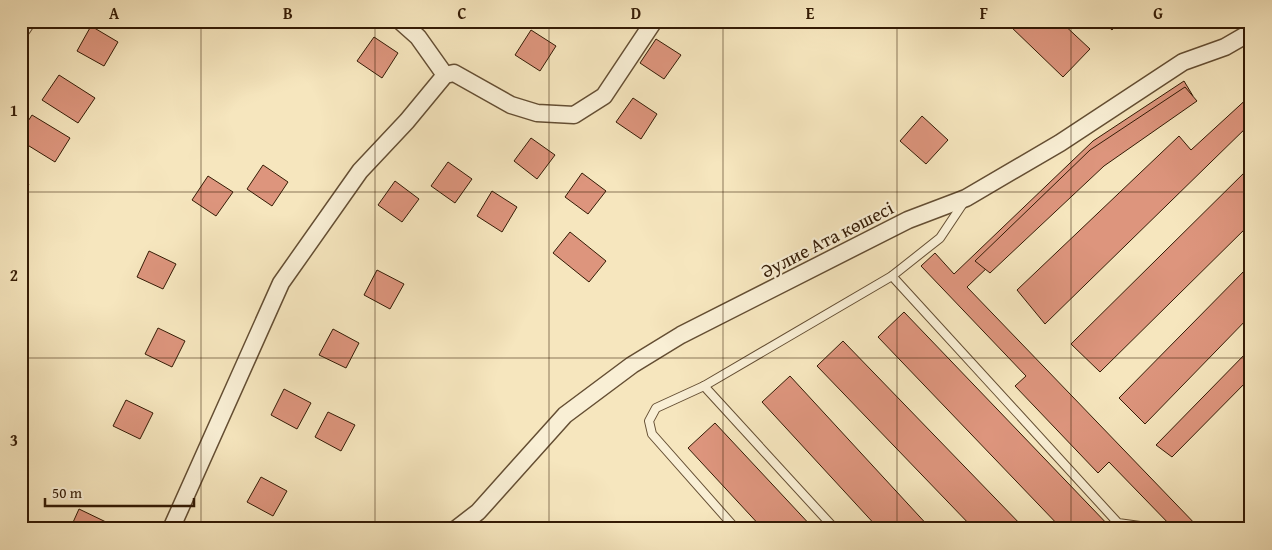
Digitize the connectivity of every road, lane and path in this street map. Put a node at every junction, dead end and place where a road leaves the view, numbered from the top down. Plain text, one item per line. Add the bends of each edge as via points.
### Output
1 (25, 21) edge
2 (400, 21) edge
3 (654, 21) edge
4 (21, 27) edge
5 (1251, 32) edge
6 (444, 75) junction
7 (966, 198) junction
8 (892, 276) junction
9 (704, 386) junction
10 (171, 529) edge
11 (456, 529) edge
12 (736, 529) edge
13 (835, 529) edge
14 (1142, 529) edge

1 - 4 street
2 - 6 street via 418,37
3 - 6 street via 604,96 574,115 537,113 520,108 454,73
5 - 7 street, Әулие Ата көшесі via 1225,47 1183,62 1060,143
6 - 10 street via 408,121 360,171 281,283
7 - 8 lane via 940,238
7 - 11 street, Әулие Ата көшесі via 908,220 682,335 632,365 565,415 478,512
8 - 9 lane
8 - 14 lane via 1118,523
9 - 12 lane via 656,408 649,421 652,434
9 - 13 lane

